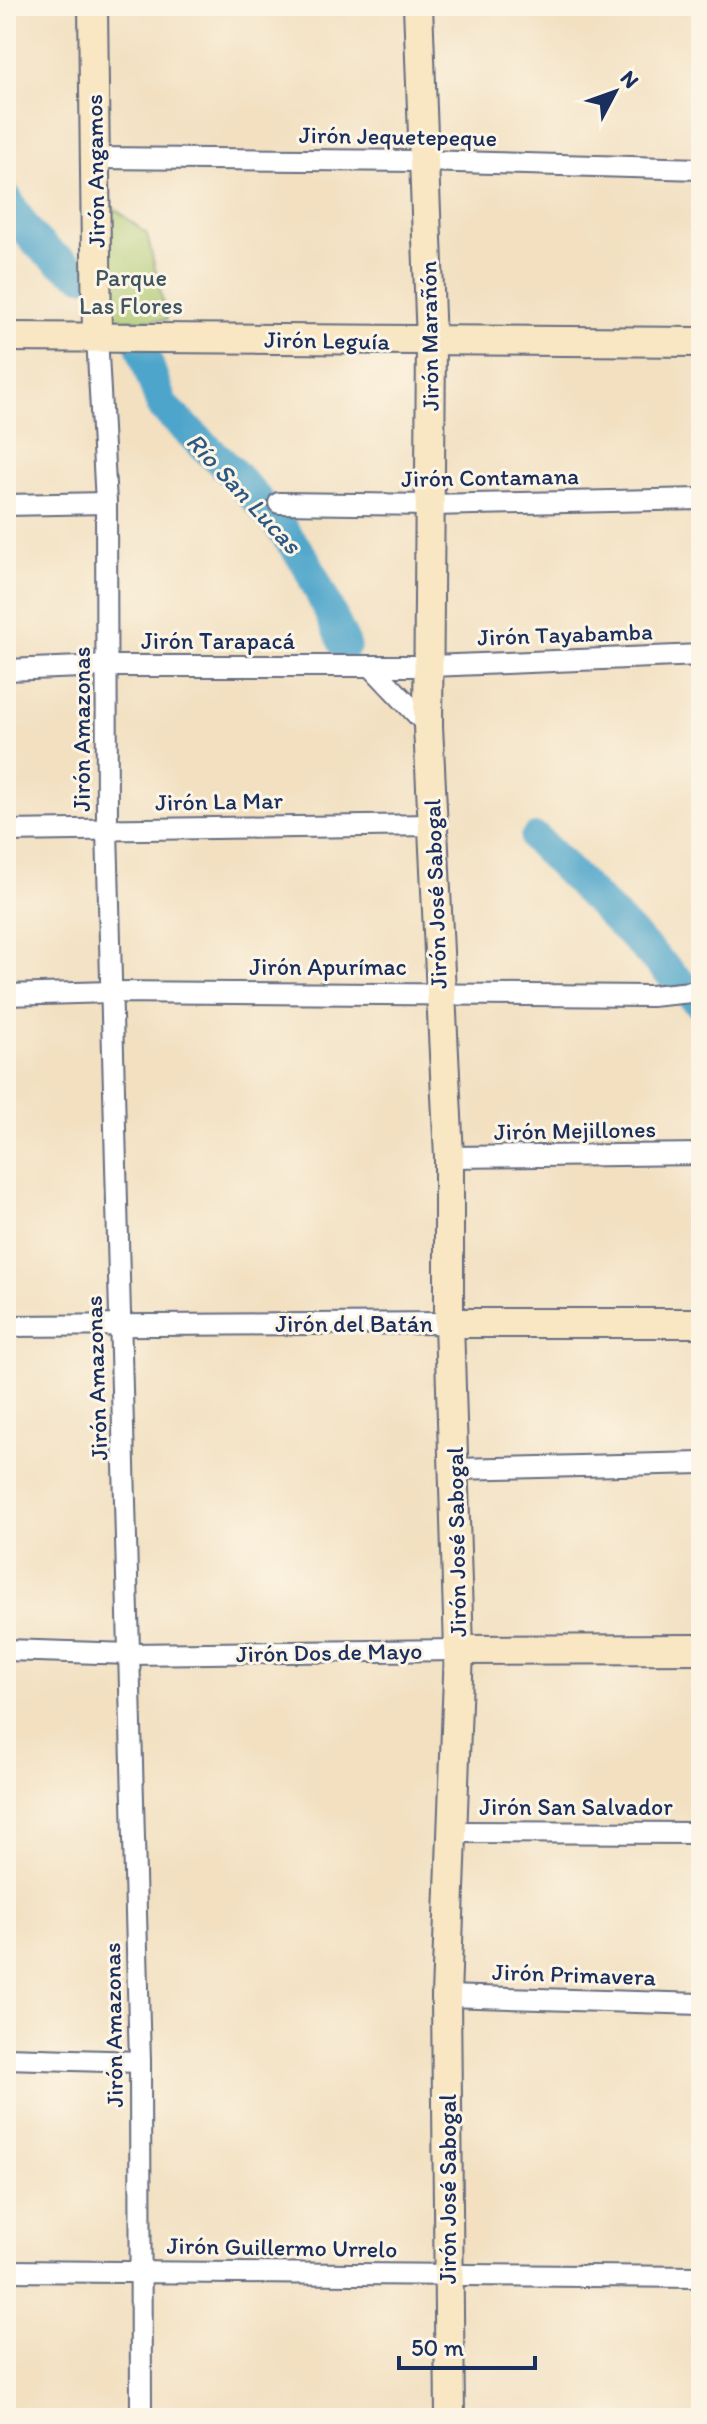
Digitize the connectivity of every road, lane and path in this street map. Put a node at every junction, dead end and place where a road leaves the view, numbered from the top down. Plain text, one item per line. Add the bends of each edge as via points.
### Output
1 (93, 6) edge
2 (418, 6) edge
3 (94, 158) junction
4 (422, 161) junction
5 (701, 169) edge
6 (97, 336) junction
7 (6, 337) edge
8 (431, 342) junction
9 (701, 342) edge
10 (701, 499) edge
11 (106, 503) junction
12 (279, 503) dead end
13 (6, 505) edge
14 (431, 505) junction
15 (701, 655) edge
16 (107, 666) junction
17 (371, 666) junction
18 (430, 666) junction
19 (6, 670) edge
20 (428, 726) junction
21 (433, 825) junction
22 (107, 829) junction
23 (6, 831) edge
24 (701, 991) edge
25 (111, 992) junction
26 (439, 992) junction
27 (6, 995) edge
28 (701, 1154) edge
29 (449, 1157) junction
30 (449, 1323) junction
31 (701, 1323) edge
32 (119, 1324) junction
33 (6, 1326) edge
34 (701, 1463) edge
35 (455, 1469) junction
36 (701, 1649) edge
37 (6, 1650) edge
38 (459, 1650) junction
39 (131, 1654) junction
40 (451, 1832) junction
41 (701, 1833) edge
42 (446, 1996) junction
43 (701, 2004) edge
44 (6, 2058) edge
45 (140, 2062) junction
46 (6, 2271) edge
47 (142, 2271) junction
48 (448, 2276) junction
49 (701, 2277) edge
50 (141, 2418) edge
51 (450, 2418) edge

1 - 3 street, Jirón Angamos
2 - 4 street, Jirón Marañón
3 - 4 street, Jirón Jequetepeque
3 - 6 street, Jirón Angamos
4 - 5 street, Jirón Jequetepeque
4 - 8 street, Jirón Marañón
6 - 7 street, Jirón Leguía
6 - 8 street, Jirón Leguía
6 - 11 street, Jirón Amazonas
8 - 9 street, Jirón Leguía
8 - 14 street, Jirón Marañón
10 - 14 street, Jirón Contamana
11 - 13 street
11 - 16 street, Jirón Amazonas
12 - 14 street, Jirón Contamana
14 - 18 street, Jirón Marañón
15 - 18 street, Jirón Tayabamba
16 - 17 street, Jirón Tarapacá
16 - 19 street, Jirón Tarapacá
16 - 22 street, Jirón Amazonas
17 - 18 street, Jirón Tarapacá
17 - 20 street
18 - 20 street, Jirón José Sabogal
20 - 21 street, Jirón José Sabogal
21 - 22 street, Jirón La Mar
21 - 26 street, Jirón José Sabogal
22 - 23 street, Jirón La Mar
22 - 25 street, Jirón Amazonas
24 - 26 street, Jirón Apurímac via 651,996
25 - 26 street, Jirón Apurímac
25 - 27 street, Jirón Apurímac
25 - 32 street, Jirón Amazonas
26 - 29 street, Jirón José Sabogal
28 - 29 street, Jirón Mejillones
29 - 30 street, Jirón José Sabogal
30 - 31 street, Jirón del Batán
30 - 32 street, Jirón del Batán
30 - 35 street, Jirón José Sabogal
32 - 33 street, Jirón del Batán
32 - 39 street, Jirón Amazonas
34 - 35 street
35 - 38 street, Jirón José Sabogal
36 - 38 street, Jirón Dos de Mayo
37 - 39 street, Jirón Dos de Mayo
38 - 39 street, Jirón Dos de Mayo
38 - 40 street, Jirón José Sabogal
39 - 45 street, Jirón Amazonas
40 - 41 street, Jirón San Salvador
40 - 42 street, Jirón José Sabogal
42 - 43 street, Jirón Primavera
42 - 48 street, Jirón José Sabogal
44 - 45 street
45 - 47 street, Jirón Amazonas
46 - 47 street, Jirón Guillermo Urrelo
47 - 48 street, Jirón Guillermo Urrelo
47 - 50 street, Jirón Amazonas
48 - 49 street, Jirón Guillermo Urrelo
48 - 51 street, Jirón José Sabogal

